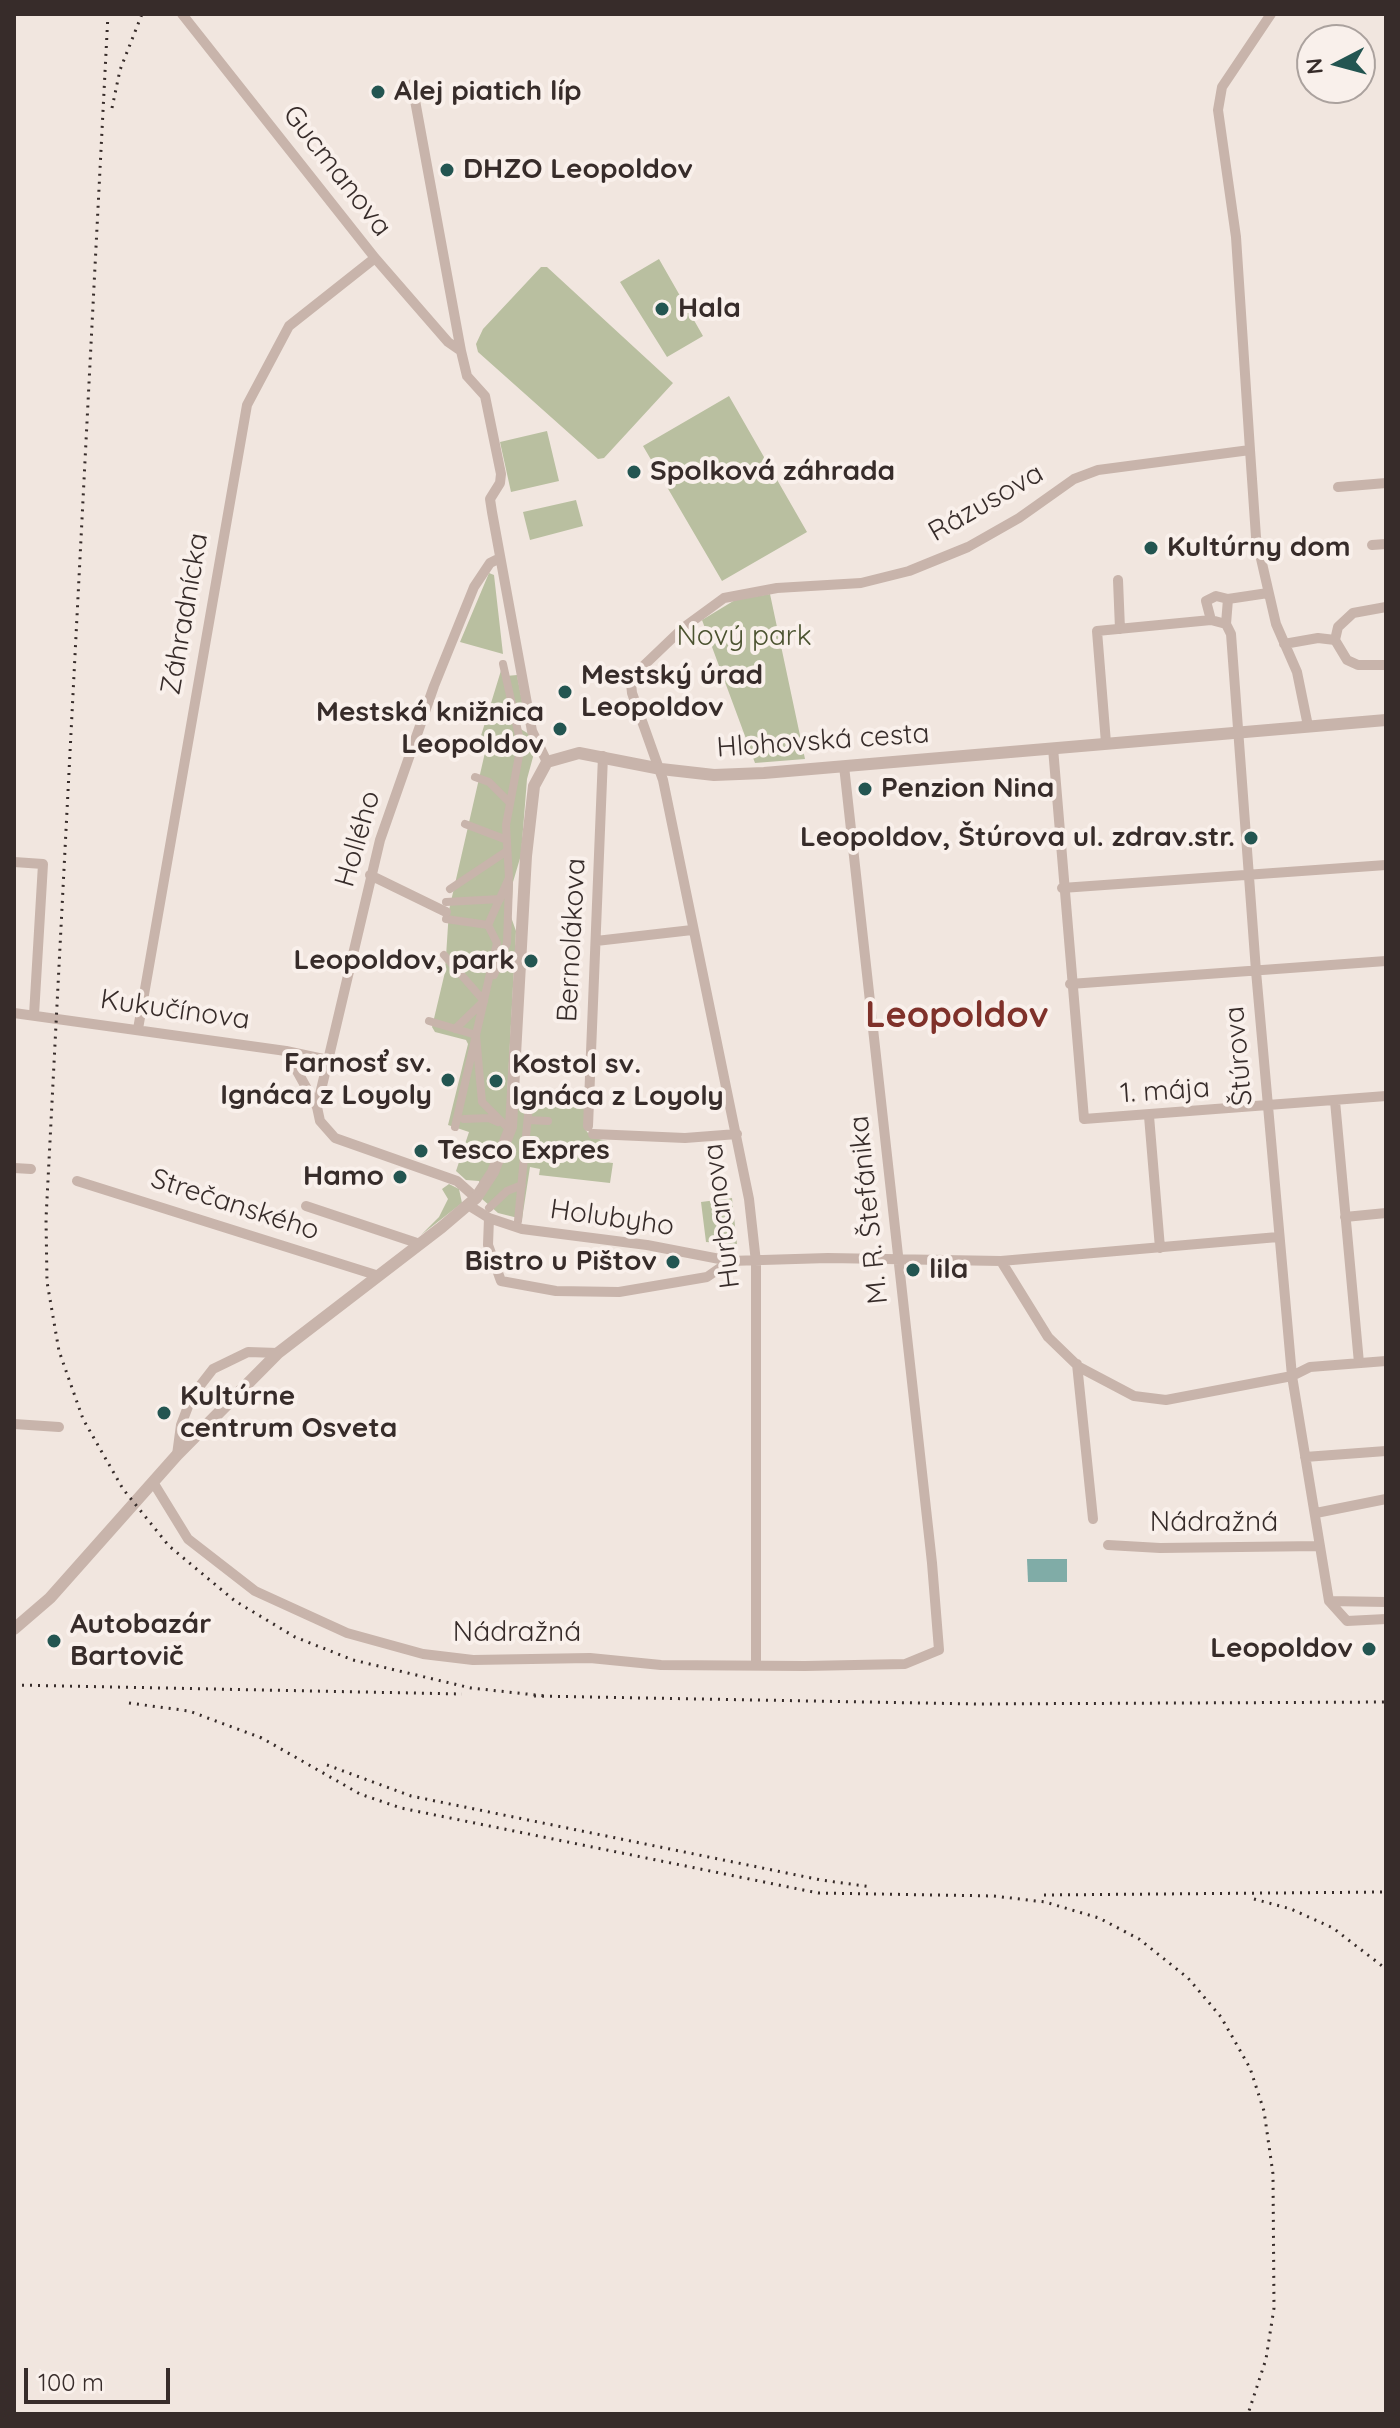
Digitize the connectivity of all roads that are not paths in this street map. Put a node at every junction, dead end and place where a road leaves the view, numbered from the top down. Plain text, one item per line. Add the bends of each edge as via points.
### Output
1 (182, 14) edge
2 (1271, 14) edge
3 (412, 84) dead end
4 (375, 258) junction
5 (461, 351) junction
6 (1250, 450) junction
7 (1386, 483) edge
8 (1338, 487) dead end
9 (1386, 544) edge
10 (1372, 545) dead end
11 (500, 558) junction
12 (1118, 580) dead end
13 (1268, 593) junction
14 (1228, 599) junction
15 (1386, 607) edge
16 (1211, 620) junction
17 (1226, 624) junction
18 (1120, 629) junction
19 (1335, 640) junction
20 (1284, 644) junction
21 (503, 664) dead end
22 (1386, 665) edge
23 (1386, 720) edge
24 (1308, 726) junction
25 (1238, 732) junction
26 (1106, 743) junction
27 (1053, 748) junction
28 (603, 756) junction
29 (547, 762) junction
30 (844, 766) junction
31 (661, 769) junction
32 (475, 777) dead end
33 (510, 803) junction
34 (465, 824) dead end
35 (507, 840) junction
36 (507, 851) junction
37 (14, 862) edge
38 (1386, 865) edge
39 (370, 875) junction
40 (1248, 876) junction
41 (509, 878) junction
42 (1062, 888) junction
43 (450, 889) dead end
44 (498, 902) junction
45 (446, 911) junction
46 (508, 915) junction
47 (488, 925) junction
48 (692, 930) junction
49 (596, 941) junction
50 (506, 943) junction
51 (444, 955) dead end
52 (1386, 961) edge
53 (1256, 971) junction
54 (1070, 984) junction
55 (484, 1001) junction
56 (14, 1013) edge
57 (34, 1015) junction
58 (429, 1021) dead end
59 (138, 1029) junction
60 (455, 1029) junction
61 (476, 1035) junction
62 (286, 1051) junction
63 (328, 1060) junction
64 (530, 1094) dead end
65 (1386, 1096) edge
66 (1335, 1101) junction
67 (482, 1102) junction
68 (317, 1107) junction
69 (1268, 1107) junction
70 (1149, 1116) junction
71 (464, 1119) junction
72 (528, 1120) junction
73 (548, 1121) dead end
74 (515, 1129) dead end
75 (527, 1131) junction
76 (737, 1134) junction
77 (14, 1168) edge
78 (31, 1169) dead end
79 (77, 1181) dead end
80 (522, 1185) junction
81 (472, 1201) junction
82 (306, 1206) dead end
83 (489, 1213) junction
84 (1386, 1213) edge
85 (1345, 1217) junction
86 (518, 1221) dead end
87 (1278, 1237) junction
88 (420, 1244) junction
89 (1160, 1248) junction
90 (898, 1259) junction
91 (730, 1261) junction
92 (1001, 1261) junction
93 (756, 1262) junction
94 (379, 1276) junction
95 (278, 1353) junction
96 (1386, 1361) edge
97 (1359, 1363) junction
98 (1077, 1364) junction
99 (1292, 1376) junction
100 (14, 1424) edge
101 (59, 1427) dead end
102 (1386, 1451) edge
103 (177, 1455) junction
104 (1305, 1457) junction
105 (153, 1482) junction
106 (1386, 1499) edge
107 (1316, 1513) junction
108 (1093, 1519) dead end
109 (1108, 1545) dead end
110 (1320, 1546) junction
111 (1329, 1601) junction
112 (1386, 1602) edge
113 (1386, 1619) edge
114 (14, 1629) edge
115 (939, 1650) joint
116 (756, 1665) junction

1 - 4 street, Gucmanova
2 - 6 street via 1222,87 1218,110 1236,237
3 - 5 street, Gucmanova
4 - 5 street, Gucmanova
4 - 59 street, Záhradnícka via 289,326 247,405
5 - 11 street, Gucmanova via 467,376 485,396 501,474 490,499
6 - 13 street via 1256,537
6 - 31 street, Rázusova via 1098,470 1074,479 968,547 909,571 861,583 777,588 724,598 652,656 631,683
7 - 8 street
9 - 10 street
11 - 29 street via 532,731
11 - 39 street, Hollého via 490,563 474,587 420,722
12 - 18 street
13 - 14 street
13 - 20 street
14 - 16 street via 1216,596 1206,601
14 - 17 street
15 - 19 street via 1353,613 1338,627
16 - 17 street
16 - 18 street
17 - 25 street
18 - 26 street via 1097,631
19 - 20 street
19 - 22 street via 1347,660
20 - 24 street via 1297,672
21 - 33 street via 521,745
23 - 24 street, Hlohovská cesta
24 - 25 street, Hlohovská cesta
25 - 26 street, Hlohovská cesta
25 - 40 street, Štúrova
26 - 27 street, Hlohovská cesta
27 - 30 street, Hlohovská cesta
27 - 42 street, 1. mája
28 - 29 street, Hlohovská cesta via 579,753
28 - 31 street, Hlohovská cesta
28 - 49 street, Bernolákova
29 - 81 street via 534,786 526,856 511,1127 493,1172
30 - 31 street, Hlohovská cesta via 714,775
30 - 90 street, M. R. Štefánika
31 - 48 street, Hurbanova
32 - 33 street via 489,782
33 - 35 street
34 - 35 street
35 - 36 street
36 - 41 street
36 - 43 street
37 - 57 street via 43,864
38 - 40 street
39 - 45 street
39 - 63 street, Hollého
40 - 42 street
40 - 53 street, Štúrova
41 - 44 street
41 - 46 street
42 - 54 street, 1. mája
44 - 45 street via 485,900
44 - 46 street
44 - 47 street
45 - 47 street
46 - 50 street
47 - 50 street
48 - 49 street
48 - 76 street, Hurbanova
49 - 76 street, Bernolákova via 590,1130 685,1138
50 - 55 street
51 - 55 street
52 - 53 street
53 - 54 street
53 - 69 street, Štúrova
54 - 70 street, 1. mája via 1084,1119
55 - 60 street
55 - 61 street
56 - 57 street
57 - 59 street, Kukučínova
58 - 60 street
59 - 62 street, Kukučínova
60 - 61 street
61 - 67 street
61 - 71 street via 455,1127
62 - 63 street, Kukučínova
62 - 68 street
63 - 68 street, Hollého
64 - 72 street
65 - 66 street, 1. mája
66 - 69 street, 1. mája
66 - 85 street
67 - 71 street
67 - 71 street via 506,1126 489,1118
68 - 81 street, Holubyho via 320,1121 335,1138 457,1181
69 - 70 street, 1. mája
69 - 87 street, Štúrova
70 - 89 street
72 - 73 street
72 - 75 street
74 - 75 street
75 - 80 street
76 - 93 street, Hurbanova
77 - 78 street
79 - 94 street, Strečanského
80 - 83 street via 507,1191
80 - 86 street
81 - 83 street, Holubyho
81 - 88 street
82 - 88 street
83 - 91 street, Holubyho via 557,1236
83 - 91 street, Holubyho via 488,1245 501,1281 556,1291 619,1292 707,1277
84 - 85 street
85 - 97 street
87 - 89 street, Holubyho
87 - 99 street, Štúrova
88 - 94 street
89 - 92 street, Holubyho
90 - 92 street, Holubyho
90 - 93 street, Holubyho
90 - 115 street, M. R. Štefánika
91 - 93 street, Holubyho
92 - 98 street via 1039,1327
93 - 116 street, Hurbanova
94 - 95 street
95 - 103 street
95 - 103 street via 248,1352 213,1369 192,1396
96 - 97 street
97 - 99 street via 1310,1367
98 - 99 street via 1134,1396 1166,1400
98 - 108 street
99 - 104 street, Štúrova
100 - 101 street
102 - 104 street
103 - 105 street
104 - 107 street, Štúrova
105 - 114 street via 50,1598
105 - 116 street, Nádražná via 188,1539 226,1572 285,1607 378,1643 473,1660 590,1658 661,1665
106 - 107 street, Nádražná
107 - 110 street, Štúrova
109 - 110 street, Nádražná
110 - 111 street, Štúrova
111 - 112 street
111 - 113 street via 1347,1621
115 - 116 street, Nádražná via 905,1664

